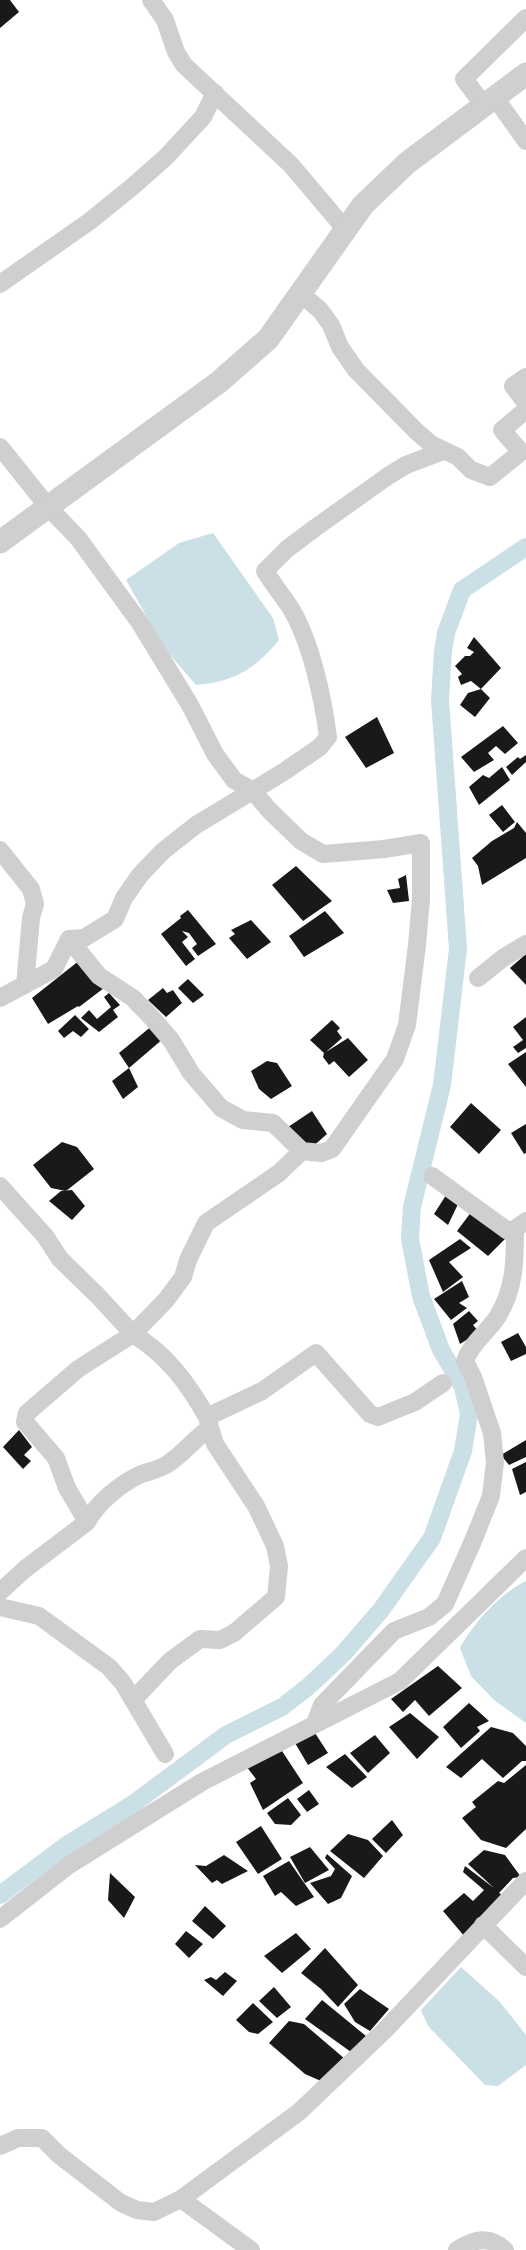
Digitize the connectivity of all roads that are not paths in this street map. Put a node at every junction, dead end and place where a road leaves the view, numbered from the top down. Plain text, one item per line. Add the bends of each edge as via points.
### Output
1 (151, 0) edge
2 (526, 18) edge
3 (526, 74) edge
4 (215, 93) junction
5 (489, 100) junction
6 (526, 141) edge
7 (346, 230) junction
8 (0, 284) edge
9 (301, 294) junction
10 (526, 377) edge
11 (526, 402) edge
12 (526, 410) edge
13 (0, 447) edge
14 (443, 451) junction
15 (48, 508) junction
16 (0, 542) edge
17 (251, 790) junction
18 (0, 850) edge
19 (69, 940) junction
20 (526, 944) edge
21 (478, 978) dead end
22 (25, 985) junction
23 (0, 998) edge
24 (302, 1151) junction
25 (432, 1176) dead end
26 (0, 1186) edge
27 (521, 1225) edge
28 (133, 1334) junction
29 (443, 1383) dead end
30 (208, 1422) junction
31 (87, 1522) junction
32 (526, 1558) edge
33 (0, 1592) edge
34 (0, 1607) edge
35 (133, 1700) junction
36 (315, 1723) junction
37 (165, 1754) dead end
38 (526, 1881) edge
39 (0, 1919) edge
40 (483, 1924) junction
41 (526, 1967) edge
42 (0, 2146) edge
43 (181, 2199) junction
44 (251, 2250) edge
45 (457, 2250) edge
46 (505, 2250) edge

1 - 4 street via 184,65
2 - 5 street via 464,79
3 - 5 street
4 - 7 street via 290,165
4 - 8 street via 203,117 166,157 90,221
5 - 6 street
5 - 7 street via 407,163 363,205
7 - 9 street
9 - 14 street via 320,310 362,377
9 - 15 street via 268,339 219,382
10 - 11 street via 513,386
12 - 14 street via 502,430 521,452 490,477
13 - 15 street
14 - 17 street via 387,476 305,535 265,571 302,634 318,682 328,737 320,747
15 - 16 street
15 - 17 street via 78,538 140,623 225,768
17 - 19 street via 163,851 140,875 115,919 84,938
17 - 24 street via 301,841 323,854 421,843 417,945 407,1025 395,1059 332,1149
18 - 22 street via 31,890 35,904
19 - 22 street via 54,969
19 - 24 street via 99,976 133,998 152,1018 221,1108 243,1120 273,1124
20 - 21 street
22 - 23 street
24 - 28 street via 279,1173 206,1223 183,1277
25 - 27 street via 508,1231
26 - 28 street via 60,1259
27 - 36 street via 511,1287 498,1316 465,1361 492,1433 495,1462 491,1496 473,1541 444,1604 429,1617 394,1631 322,1705
28 - 30 street via 156,1348 180,1374
28 - 31 street via 78,1369 27,1413 25,1422 56,1458
29 - 30 street via 415,1402 378,1417 370,1414 316,1353
30 - 31 street via 170,1463 140,1475 102,1502
30 - 35 street via 215,1444 256,1506 275,1546 279,1566 276,1597 234,1633 220,1640 200,1639 170,1661
31 - 33 street
32 - 36 street via 400,1681
34 - 35 street via 39,1616 109,1667
35 - 37 street
36 - 39 street via 202,1782 69,1865
38 - 40 street
40 - 41 street
40 - 43 street via 385,2030 299,2112
42 - 43 street via 18,2138 42,2138 121,2203 137,2210 154,2213
43 - 44 street
45 - 46 street via 477,2240 496,2242

